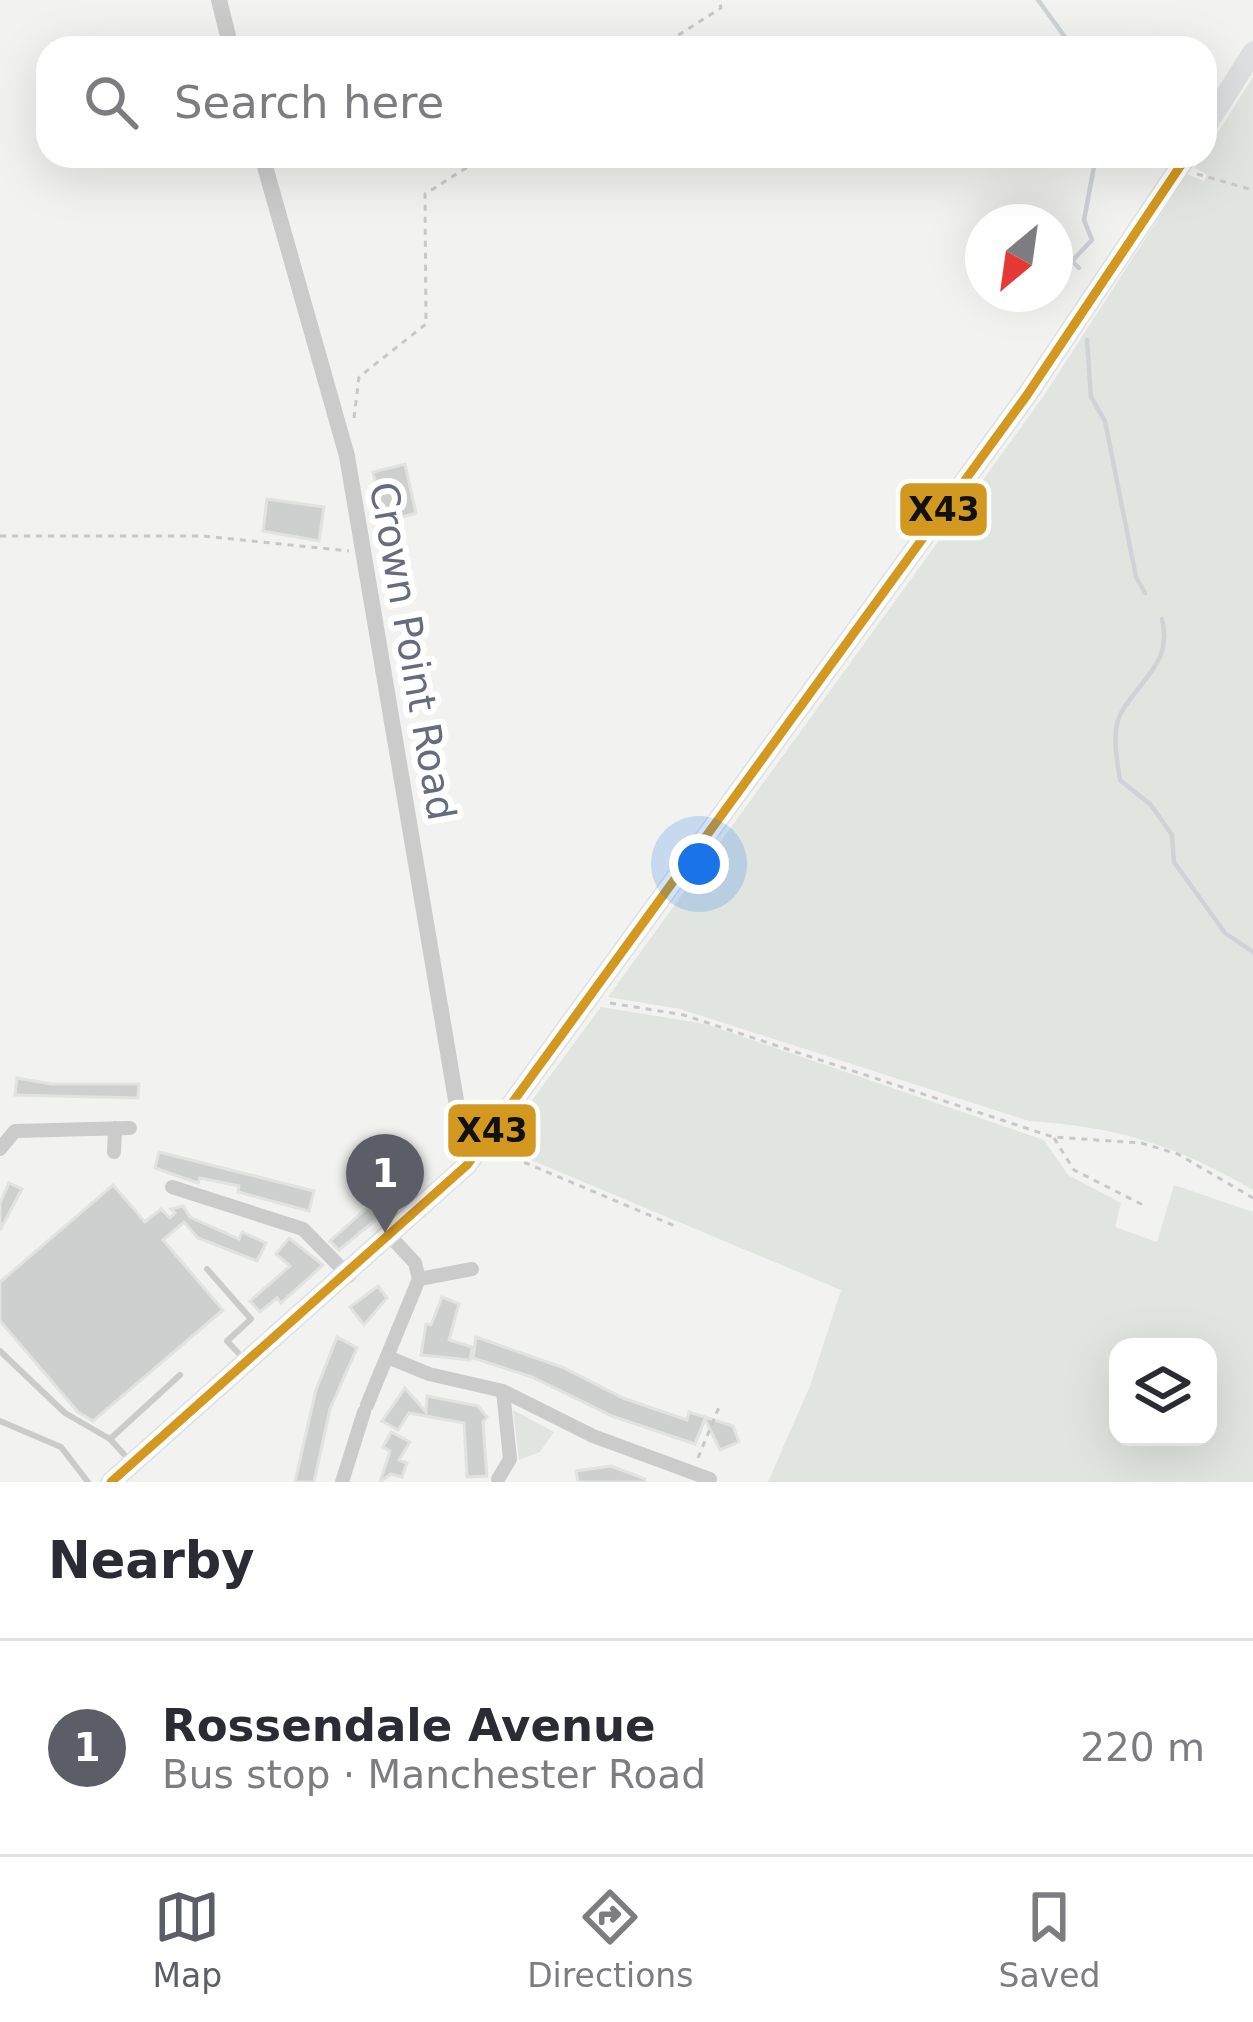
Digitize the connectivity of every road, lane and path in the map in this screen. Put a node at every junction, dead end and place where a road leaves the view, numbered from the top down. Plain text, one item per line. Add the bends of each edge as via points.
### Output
1 (219, 0) edge
2 (718, 0) edge
3 (228, 36) edge
4 (677, 36) edge
5 (1253, 52) edge
6 (1217, 109) edge
7 (265, 168) edge
8 (466, 168) edge
9 (1179, 168) edge
10 (1198, 168) edge
11 (1253, 190) edge
12 (347, 456) junction
13 (0, 536) edge
14 (363, 552) junction
15 (591, 1000) junction
16 (1053, 1137) junction
17 (485, 1143) junction
18 (0, 1148) edge
19 (115, 1152) dead end
20 (467, 1165) junction
21 (172, 1187) dead end
22 (1253, 1198) edge
23 (1145, 1206) dead end
24 (675, 1226) dead end
25 (391, 1238) junction
26 (207, 1269) dead end
27 (472, 1269) dead end
28 (349, 1276) junction
29 (419, 1279) junction
30 (0, 1351) edge
31 (390, 1358) junction
32 (247, 1363) junction
33 (180, 1375) dead end
34 (503, 1391) junction
35 (718, 1407) dead end
36 (0, 1421) edge
37 (110, 1439) junction
38 (133, 1464) junction
39 (690, 1476) junction
40 (498, 1479) edge
41 (710, 1479) edge
42 (88, 1482) edge
43 (111, 1482) edge
44 (342, 1482) edge

1 - 3 street
2 - 4 path via 721,8
5 - 6 main road
7 - 12 street, Crown Point Road
8 - 12 path via 425,194 426,324 359,377
9 - 15 main road via 1027,394
10 - 11 path
12 - 14 street, Crown Point Road
13 - 14 path via 203,536
14 - 20 street, Crown Point Road
15 - 16 path via 684,1015
15 - 17 main road
16 - 22 path via 1178,1154
16 - 23 path via 1074,1170
17 - 20 main road
17 - 24 path
18 - 19 street via 15,1131 122,1128
20 - 25 main road
21 - 28 street via 303,1229
25 - 28 main road
25 - 29 street
26 - 32 lane via 250,1319 227,1341
27 - 29 street
28 - 32 main road
29 - 31 street
30 - 37 lane via 65,1413
31 - 34 street
31 - 44 street
32 - 38 main road
33 - 37 lane
34 - 39 street
34 - 40 street via 510,1459
35 - 39 path
36 - 42 lane via 61,1447
37 - 38 lane
38 - 43 main road
39 - 41 street

